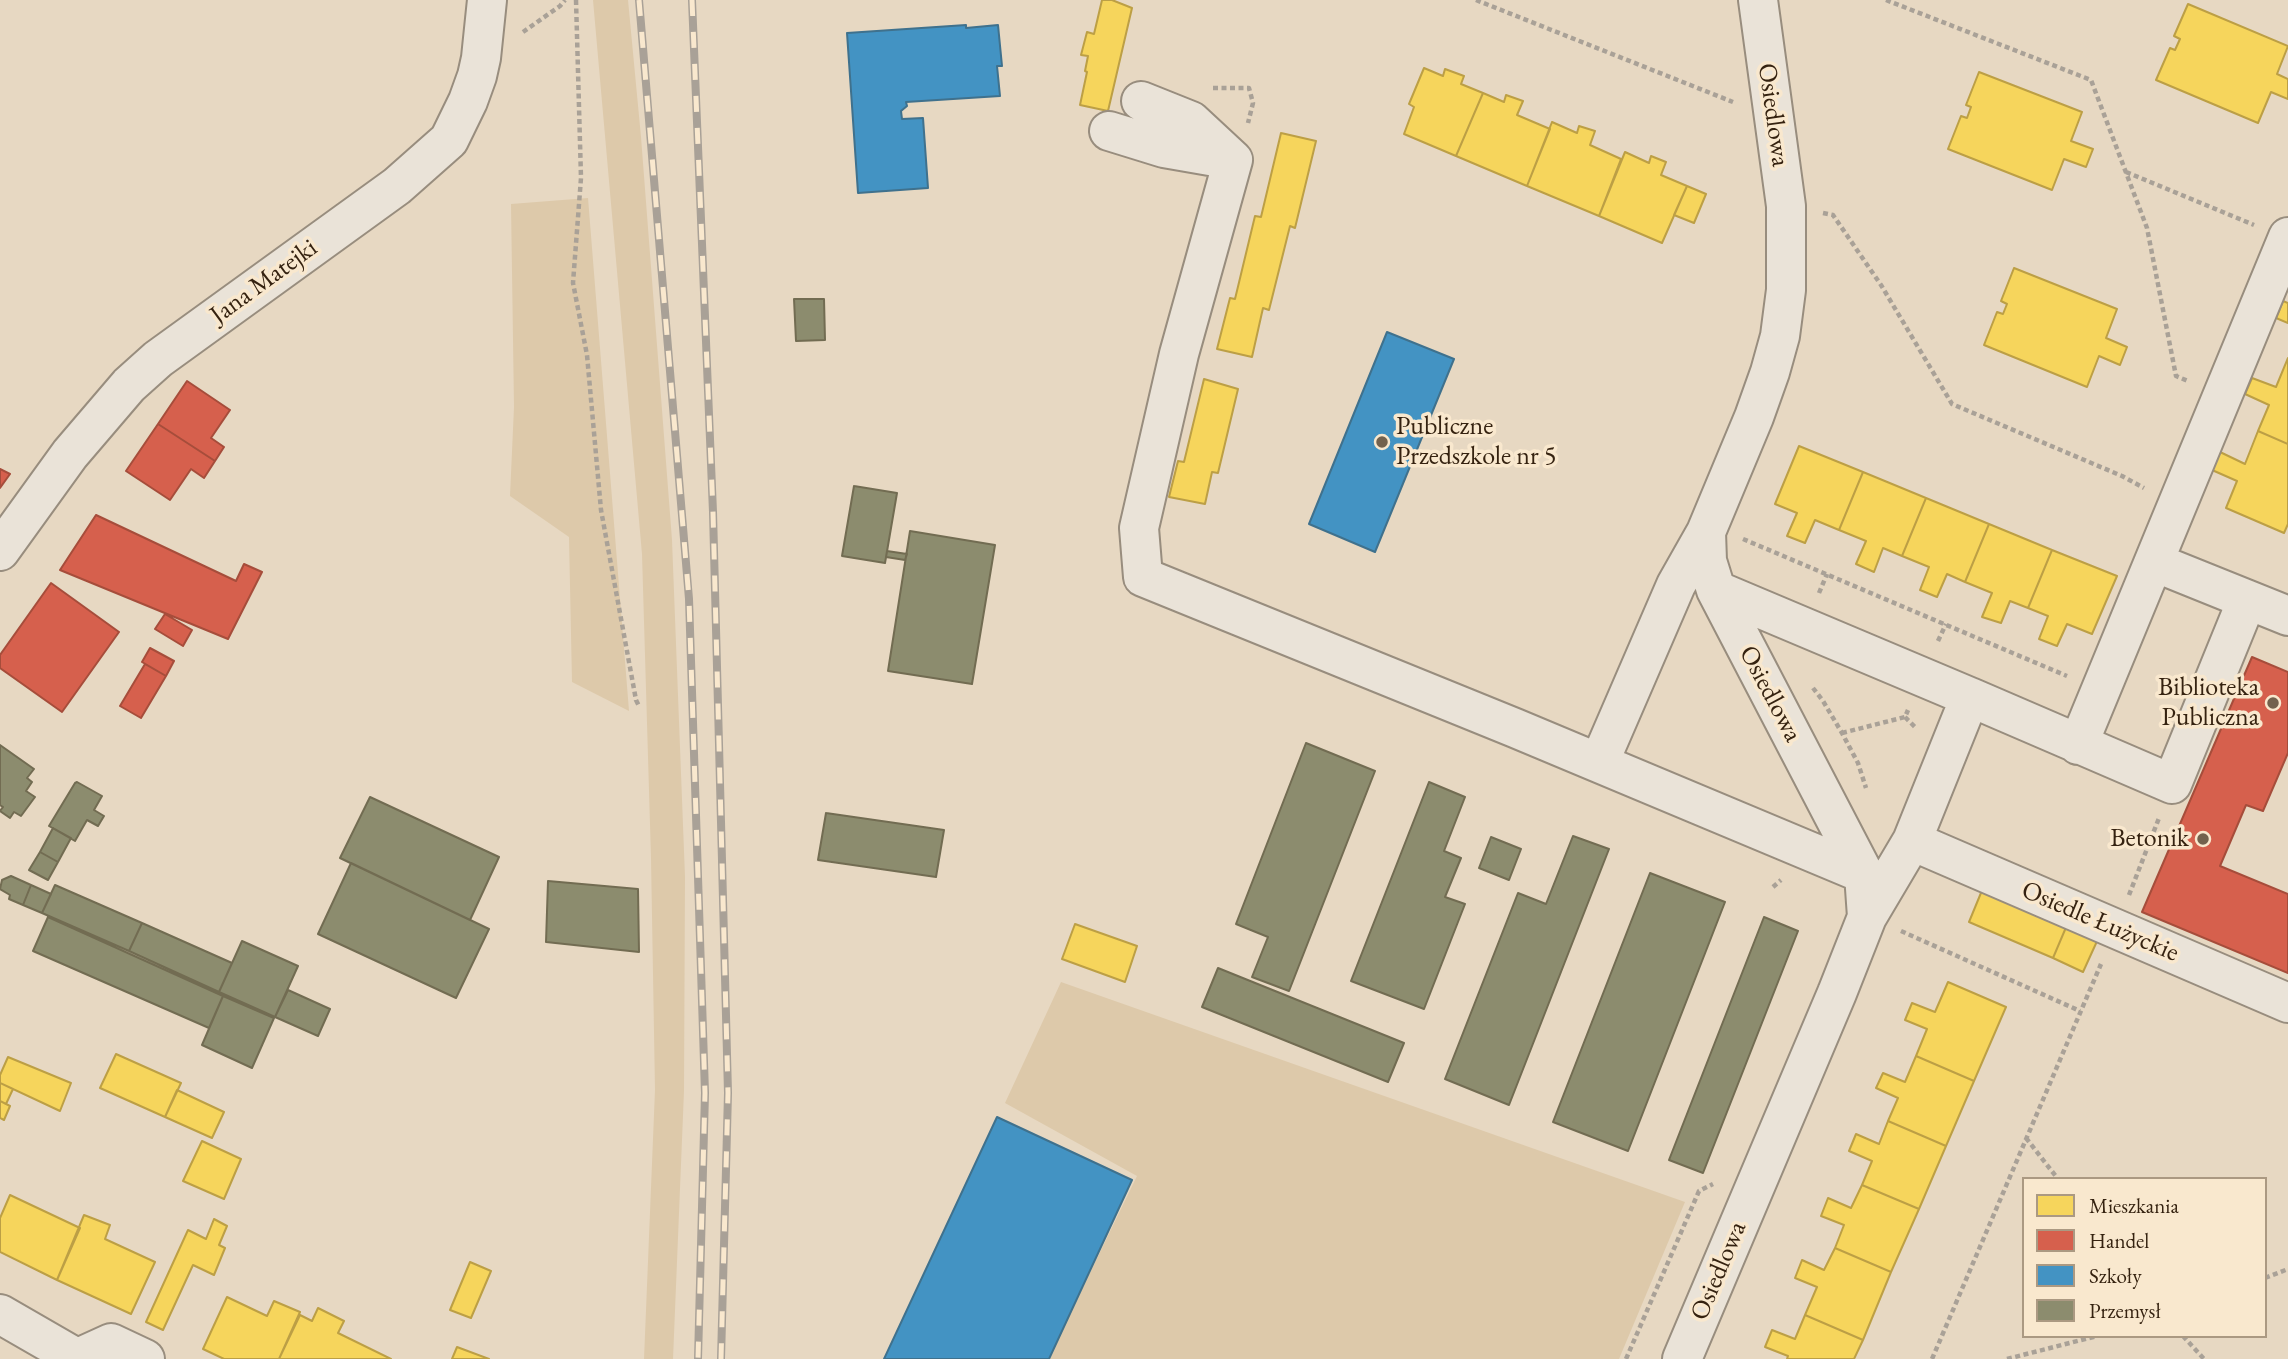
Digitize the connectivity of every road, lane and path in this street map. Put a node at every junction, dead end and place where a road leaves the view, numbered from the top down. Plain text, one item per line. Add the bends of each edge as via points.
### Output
1 (487, 0) edge
2 (576, 0) edge
3 (1476, 0) edge
4 (1758, 0) edge
5 (1886, 0) edge
6 (1208, 88) dead end
7 (1141, 101) dead end
8 (1734, 102) dead end
9 (1109, 131) dead end
10 (1241, 143) junction
11 (2125, 171) junction
12 (1814, 211) dead end
13 (2288, 238) edge
14 (2221, 396) junction
15 (2176, 504) junction
16 (1707, 528) junction
17 (0, 551) edge
18 (2154, 562) junction
19 (1827, 574) junction
20 (1716, 590) junction
21 (2247, 600) junction
22 (2288, 616) edge
23 (1805, 628) junction
24 (1810, 685) dead end
25 (2101, 690) junction
26 (1970, 697) junction
27 (639, 706) dead end
28 (2078, 745) junction
29 (1599, 763) junction
30 (2172, 784) junction
31 (1869, 797) dead end
32 (1912, 841) junction
33 (1864, 874) junction
34 (1878, 921) junction
35 (2116, 929) junction
36 (2288, 1003) edge
37 (2080, 1012) junction
38 (2026, 1138) junction
39 (2056, 1177) edge
40 (2288, 1269) edge
41 (2267, 1277) edge
42 (0, 1314) edge
43 (2089, 1338) edge
44 (2185, 1338) edge
45 (71, 1357) edge
46 (145, 1359) edge
47 (1682, 1359) edge
48 (1932, 1359) edge
49 (2007, 1359) edge
50 (2204, 1359) edge

1 - 17 street, Jana Matejki via 477,76 449,140 397,186 158,359 129,385 70,454
2 - 27 path via 581,178 573,283 587,355 601,510
3 - 8 path
4 - 16 street, Osiedlowa via 1786,206 1786,290 1770,372
5 - 11 path via 2091,80
6 - 10 path via 1248,88 1253,103
7 - 10 street
9 - 10 street via 1164,148
10 - 29 street via 1179,354 1139,528 1143,577
11 - 13 path
11 - 14 path via 2147,228 2176,376
12 - 15 path via 1833,215 1952,404 2122,476
13 - 14 street
14 - 15 street
15 - 18 street
16 - 19 path
16 - 20 street, Osiedlowa via 1707,561
16 - 29 street via 1676,585
18 - 21 street
18 - 25 street
19 - 23 path
19 - 25 path
20 - 23 street
20 - 33 street, Osiedlowa
21 - 22 street
21 - 30 street
23 - 26 street
24 - 31 path via 1842,733
25 - 28 street
26 - 28 street
26 - 32 street
28 - 30 street
29 - 33 street
30 - 35 path
32 - 34 street
32 - 35 street, Osiedle Łużyckie
33 - 34 street, Osiedlowa
34 - 37 path
34 - 47 street, Osiedlowa via 1832,1006
35 - 36 street, Osiedle Łużyckie
35 - 37 path
37 - 38 path
38 - 39 path
38 - 48 path
40 - 41 path
42 - 45 street
43 - 49 path
44 - 50 path
45 - 46 street via 111,1343

